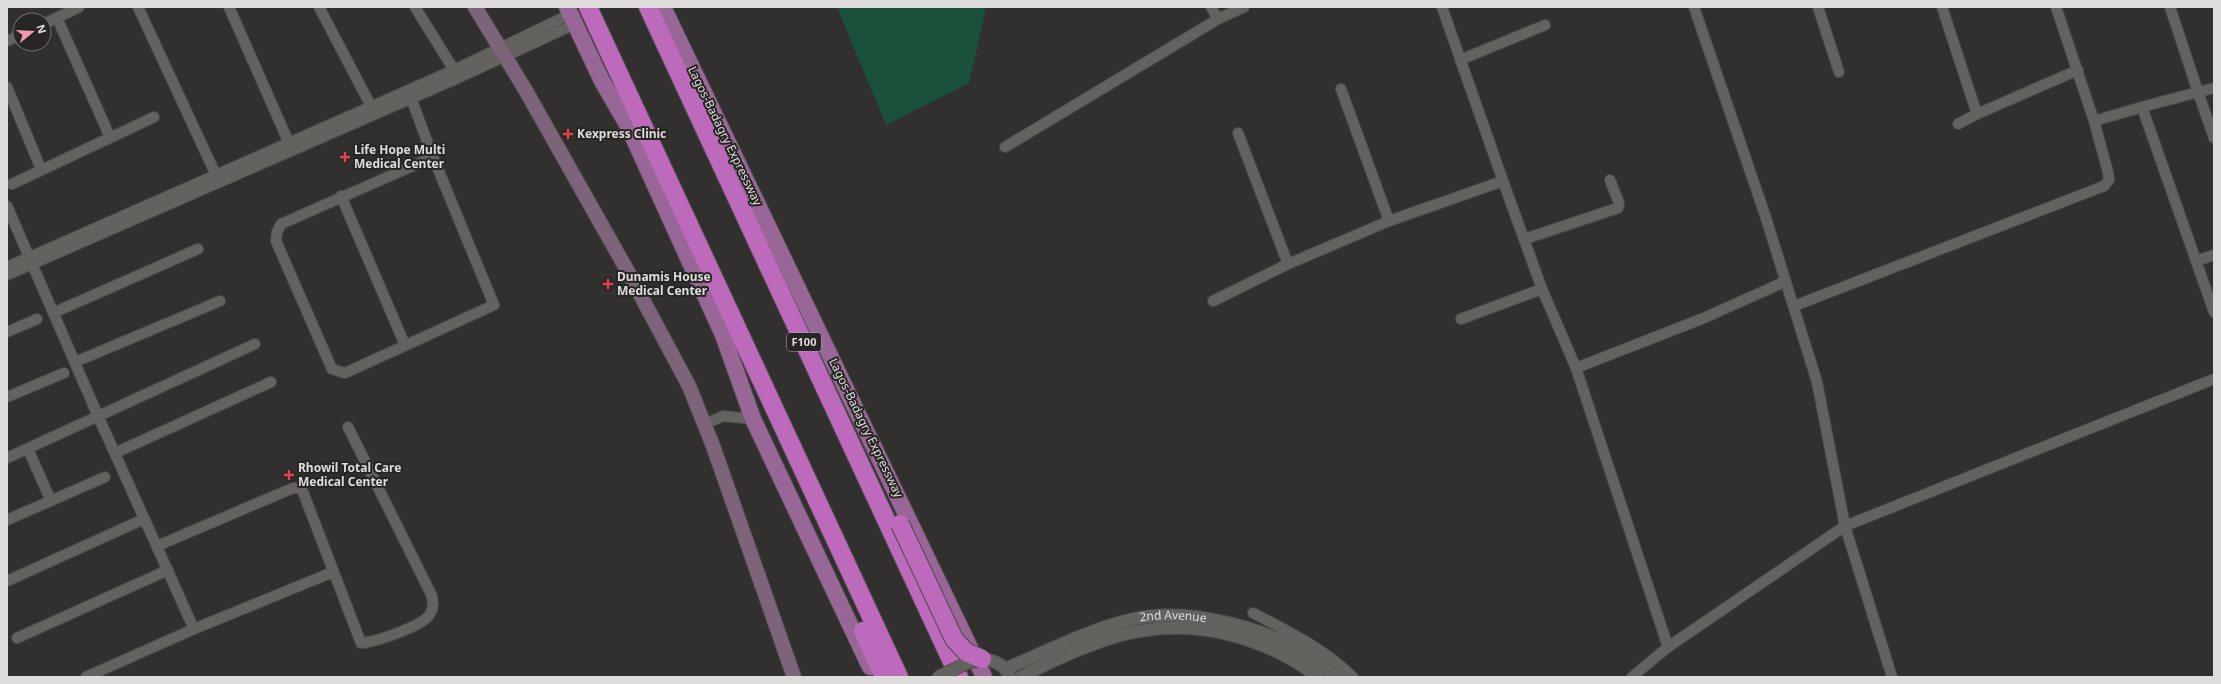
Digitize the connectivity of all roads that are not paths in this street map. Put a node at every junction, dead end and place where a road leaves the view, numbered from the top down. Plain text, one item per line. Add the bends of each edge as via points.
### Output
1 (79, 7) edge
2 (138, 7) edge
3 (229, 7) edge
4 (319, 7) edge
5 (415, 7) edge
6 (475, 7) edge
7 (483, 7) edge
8 (588, 7) edge
9 (648, 7) edge
10 (663, 7) edge
11 (1211, 7) edge
12 (1244, 7) edge
13 (1442, 7) edge
14 (1694, 7) edge
15 (1818, 7) edge
16 (1942, 7) edge
17 (2056, 7) edge
18 (2170, 7) edge
19 (68, 9) edge
20 (571, 15) edge
21 (57, 18) junction
22 (1218, 19) junction
23 (52, 20) edge
24 (1544, 25) dead end
25 (506, 52) junction
26 (1460, 60) junction
27 (454, 70) junction
28 (2078, 70) junction
29 (1839, 72) dead end
30 (7, 87) edge
31 (2214, 88) edge
32 (1341, 89) dead end
33 (2198, 92) junction
34 (411, 98) junction
35 (371, 106) junction
36 (2142, 107) junction
37 (1977, 114) junction
38 (154, 117) dead end
39 (2094, 121) junction
40 (1958, 124) dead end
41 (1238, 133) dead end
42 (110, 137) junction
43 (2214, 138) edge
44 (289, 143) junction
45 (1005, 147) dead end
46 (433, 157) junction
47 (41, 169) junction
48 (216, 175) junction
49 (1610, 180) dead end
50 (1502, 181) junction
51 (12, 184) dead end
52 (341, 196) junction
53 (7, 206) edge
54 (1389, 221) junction
55 (748, 224) junction
56 (1524, 239) junction
57 (198, 249) dead end
58 (2214, 255) edge
59 (31, 261) junction
60 (2196, 261) junction
61 (708, 264) junction
62 (1288, 264) junction
63 (7, 267) edge
64 (7, 275) edge
65 (1784, 282) junction
66 (1542, 289) junction
67 (220, 300) dead end
68 (1213, 301) dead end
69 (1794, 306) junction
70 (53, 312) junction
71 (2214, 312) edge
72 (37, 319) dead end
73 (1461, 319) dead end
74 (7, 332) edge
75 (255, 344) dead end
76 (405, 345) junction
77 (75, 362) junction
78 (1576, 368) junction
79 (64, 373) dead end
80 (2214, 379) edge
81 (271, 382) dead end
82 (7, 397) edge
83 (98, 416) junction
84 (753, 419) junction
85 (708, 423) junction
86 (348, 427) dead end
87 (28, 449) junction
88 (115, 453) junction
89 (7, 458) edge
90 (105, 477) dead end
91 (51, 502) junction
92 (144, 519) junction
93 (7, 520) edge
94 (1845, 526) junction
95 (157, 546) junction
96 (168, 570) junction
97 (334, 572) junction
98 (7, 581) edge
99 (1253, 613) dead end
100 (194, 629) junction
101 (1254, 636) junction
102 (16, 638) dead end
103 (1668, 647) junction
104 (982, 659) junction
105 (1007, 673) edge
106 (86, 677) edge
107 (794, 677) edge
108 (800, 677) edge
109 (874, 677) edge
110 (884, 677) edge
111 (899, 677) edge
112 (938, 677) edge
113 (960, 677) edge
114 (984, 677) edge
115 (1021, 677) edge
116 (1318, 677) edge
117 (1337, 677) edge
118 (1353, 677) edge
119 (1632, 677) edge
120 (1892, 677) edge

1 - 19 street
2 - 48 street
3 - 44 street
4 - 35 street
5 - 27 street
6 - 25 main road
7 - 25 main road
8 - 61 highway
9 - 55 highway, Lagos-Badagry Expressway / F100
10 - 114 main road, Lagos-Badagry Expressway
11 - 22 street
12 - 22 street
13 - 26 street
14 - 65 street via 1765,215
15 - 29 street
16 - 37 street
17 - 28 street
18 - 33 street
19 - 21 street
20 - 25 street
20 - 84 main road via 602,81 631,133 723,336
21 - 23 street
21 - 42 street
22 - 45 street
24 - 26 street
25 - 27 street
25 - 34 street
25 - 85 main road via 649,296
26 - 50 street
27 - 35 street
28 - 37 street
28 - 39 street
30 - 47 street
31 - 33 street
32 - 54 street
33 - 36 street
33 - 43 street
34 - 46 street
34 - 59 street
35 - 44 street
36 - 39 street
36 - 60 street
37 - 40 street
38 - 42 street
39 - 69 street via 2108,172 2109,180 2104,186
41 - 62 street
42 - 47 street
44 - 48 street
46 - 52 street
46 - 76 street via 494,305
47 - 51 street
48 - 59 street
49 - 56 street via 1619,202 1618,208
50 - 54 street
50 - 56 street
52 - 76 street
52 - 76 street via 281,224 276,242 332,369 345,373
53 - 59 street
54 - 62 street
55 - 104 highway, bridge via 838,396 954,639 966,652
55 - 113 highway, Lagos-Badagry Expressway / F100
56 - 66 street
57 - 70 street
58 - 60 street
59 - 63 street
59 - 64 street
59 - 70 street
60 - 71 street
61 - 110 highway via 773,429
61 - 111 highway
62 - 68 street
65 - 69 street
65 - 78 street via 1704,318
66 - 73 street
66 - 78 street
67 - 77 street
69 - 94 street via 1817,382
70 - 77 street
72 - 74 street
75 - 83 street
77 - 83 street
78 - 103 street
79 - 82 street
80 - 94 street
81 - 88 street
83 - 87 street
83 - 88 street
84 - 85 street via 723,416
84 - 109 main road
85 - 107 main road
85 - 108 main road
86 - 97 street via 432,596 434,606 430,616 385,639 361,643
87 - 89 street
87 - 91 street
88 - 92 street
90 - 91 street
91 - 93 street
92 - 95 street
92 - 98 street
94 - 103 street
94 - 120 street
95 - 96 street
95 - 97 street via 293,488 299,488 303,492
96 - 100 street
96 - 102 street
97 - 100 street
99 - 118 street via 1337,661
100 - 106 street
101 - 105 street, 2nd Avenue via 1216,619 1176,616 1139,618 1107,627
101 - 115 street, 2nd Avenue via 1172,628 1140,631 1110,638
101 - 116 street, 2nd Avenue
101 - 117 street, 2nd Avenue via 1307,654
103 - 119 street
104 - 105 street via 996,662
104 - 112 street, bridge

